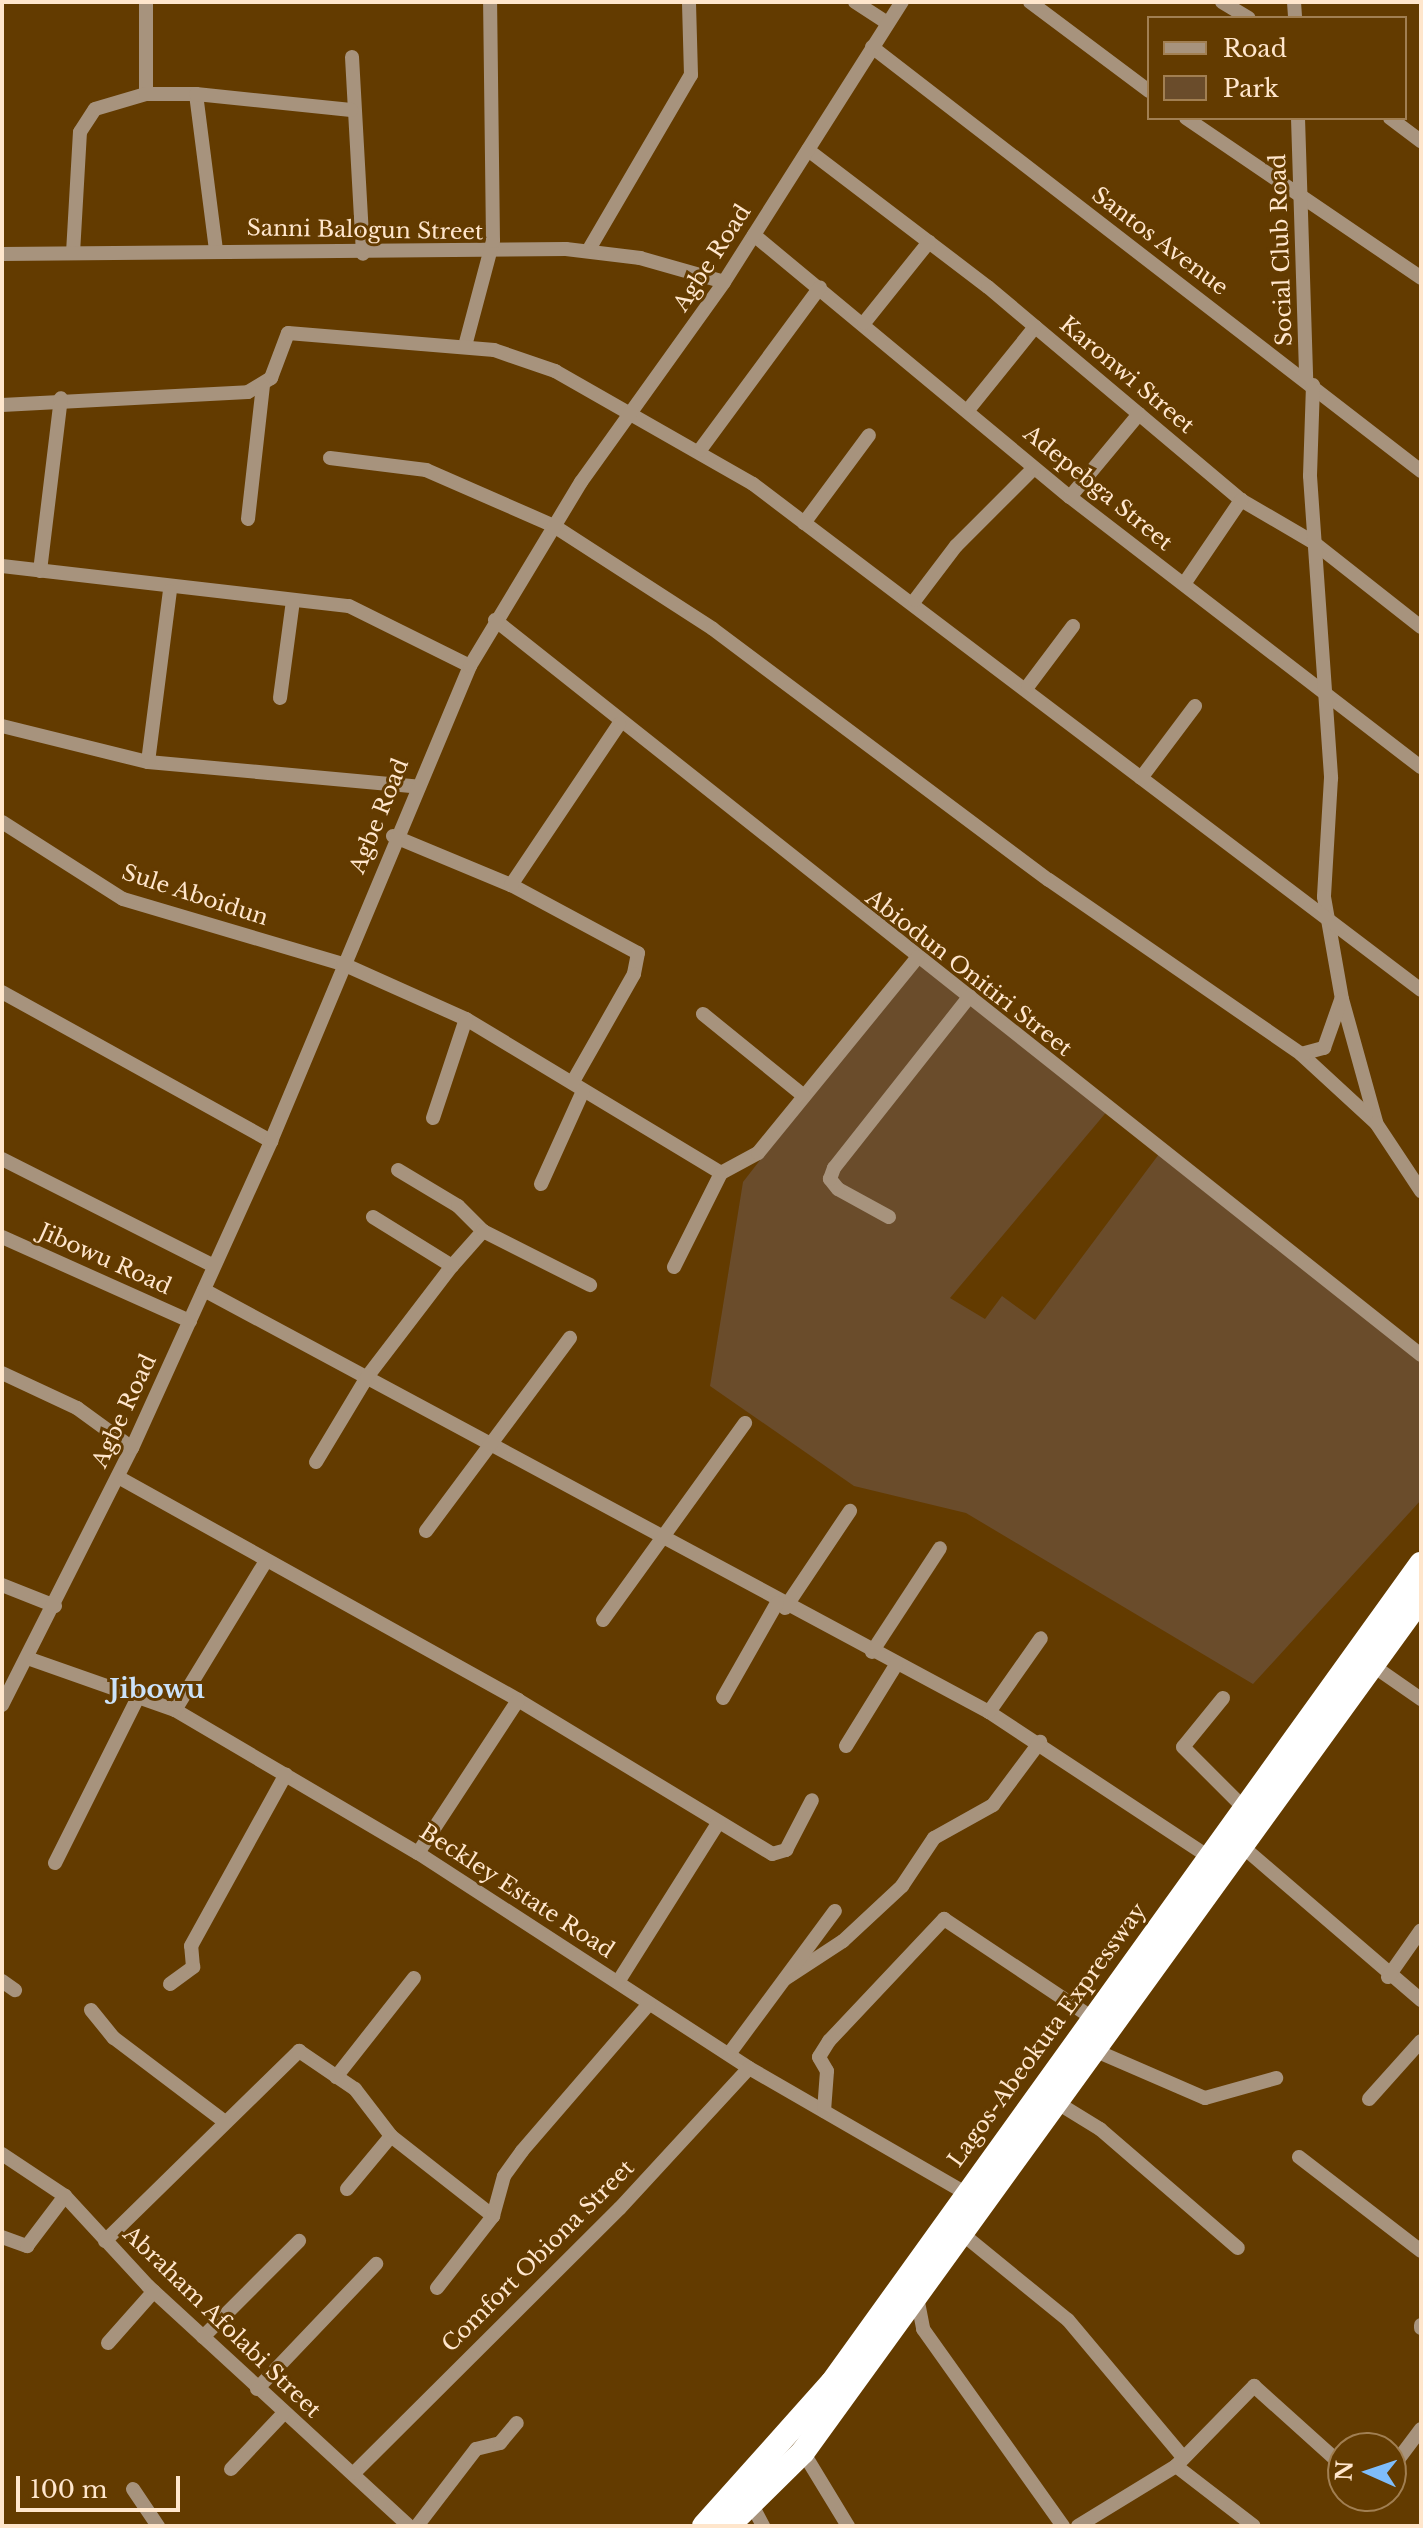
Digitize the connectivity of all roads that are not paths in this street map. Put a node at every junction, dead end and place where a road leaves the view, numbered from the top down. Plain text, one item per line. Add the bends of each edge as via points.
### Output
1 (146, 2) edge
2 (490, 2) edge
3 (689, 2) edge
4 (855, 2) edge
5 (902, 2) edge
6 (1030, 2) edge
7 (1222, 2) edge
8 (1246, 16) edge
9 (887, 23) junction
10 (872, 47) junction
11 (352, 57) dead end
12 (1147, 90) edge
13 (146, 94) junction
14 (196, 94) junction
15 (351, 110) junction
16 (1189, 120) edge
17 (1298, 120) edge
18 (1393, 120) edge
19 (1421, 141) edge
20 (808, 150) junction
21 (1300, 192) junction
22 (754, 235) junction
23 (929, 242) junction
24 (216, 250) junction
25 (588, 251) junction
26 (73, 253) junction
27 (492, 253) junction
28 (2, 254) edge
29 (363, 254) junction
30 (1421, 278) edge
31 (724, 282) junction
32 (820, 287) junction
33 (864, 323) junction
34 (1035, 327) junction
35 (465, 346) junction
36 (1310, 382) junction
37 (263, 386) junction
38 (61, 398) junction
39 (2, 405) edge
40 (968, 410) junction
41 (635, 412) junction
42 (1139, 414) junction
43 (869, 435) dead end
44 (700, 450) junction
45 (330, 458) dead end
46 (1034, 468) junction
47 (1421, 471) edge
48 (1070, 497) junction
49 (1241, 500) junction
50 (248, 519) dead end
51 (804, 523) junction
52 (554, 526) junction
53 (1313, 542) junction
54 (2, 566) edge
55 (40, 571) junction
56 (1184, 584) junction
57 (170, 591) junction
58 (915, 600) junction
59 (293, 601) junction
60 (495, 620) junction
61 (1073, 626) dead end
62 (1421, 627) edge
63 (470, 666) junction
64 (1028, 686) junction
65 (1320, 688) junction
66 (280, 698) dead end
67 (1195, 706) dead end
68 (619, 724) junction
69 (2, 726) edge
70 (148, 762) junction
71 (1421, 767) edge
72 (1141, 778) junction
73 (414, 786) junction
74 (2, 822) edge
75 (393, 836) junction
76 (511, 885) junction
77 (1328, 920) junction
78 (918, 957) junction
79 (343, 964) junction
80 (1421, 990) edge
81 (2, 992) edge
82 (970, 996) junction
83 (1342, 999) junction
84 (703, 1014) dead end
85 (466, 1019) junction
86 (1301, 1054) junction
87 (578, 1087) junction
88 (804, 1096) junction
89 (433, 1118) dead end
90 (1376, 1123) junction
91 (271, 1141) junction
92 (2, 1159) edge
93 (398, 1170) dead end
94 (721, 1173) junction
95 (541, 1184) dead end
96 (1421, 1191) edge
97 (373, 1217) dead end
98 (889, 1217) dead end
99 (483, 1231) junction
100 (2, 1237) edge
101 (214, 1266) junction
102 (452, 1266) junction
103 (674, 1267) dead end
104 (590, 1285) dead end
105 (204, 1290) junction
106 (190, 1321) junction
107 (570, 1338) dead end
108 (1421, 1355) edge
109 (2, 1373) edge
110 (367, 1377) junction
111 (745, 1423) dead end
112 (492, 1444) junction
113 (132, 1448) junction
114 (316, 1462) dead end
115 (118, 1477) junction
116 (850, 1511) dead end
117 (426, 1531) dead end
118 (663, 1540) junction
119 (940, 1548) dead end
120 (266, 1561) junction
121 (1421, 1564) edge
122 (2, 1585) edge
123 (1421, 1598) edge
124 (781, 1605) junction
125 (55, 1606) junction
126 (603, 1620) dead end
127 (1041, 1638) dead end
128 (872, 1652) junction
129 (30, 1659) junction
130 (896, 1665) junction
131 (1372, 1665) junction
132 (7, 1674) edge
133 (139, 1695) junction
134 (723, 1698) dead end
135 (1223, 1698) dead end
136 (1421, 1699) edge
137 (518, 1700) junction
138 (2, 1705) edge
139 (175, 1710) junction
140 (989, 1712) junction
141 (1040, 1742) junction
142 (846, 1746) dead end
143 (286, 1774) junction
144 (812, 1800) dead end
145 (1244, 1808) junction
146 (718, 1823) junction
147 (1243, 1847) junction
148 (418, 1853) junction
149 (1209, 1857) junction
150 (55, 1863) dead end
151 (835, 1911) dead end
152 (1421, 1930) edge
153 (1388, 1977) junction
154 (414, 1978) dead end
155 (785, 1979) junction
156 (618, 1982) junction
157 (170, 1984) dead end
158 (1421, 2000) edge
159 (649, 2004) junction
160 (91, 2010) dead end
161 (1094, 2019) junction
162 (1421, 2041) edge
163 (1094, 2050) junction
164 (729, 2054) junction
165 (749, 2068) junction
166 (336, 2077) junction
167 (1276, 2078) dead end
168 (1369, 2099) dead end
169 (1056, 2102) junction
170 (824, 2111) junction
171 (225, 2122) junction
172 (391, 2136) junction
173 (2, 2154) edge
174 (1299, 2157) dead end
175 (347, 2189) dead end
176 (964, 2192) junction
177 (65, 2196) junction
178 (493, 2216) junction
179 (960, 2232) junction
180 (2, 2237) edge
181 (105, 2241) junction
182 (299, 2241) dead end
183 (1238, 2248) dead end
184 (1421, 2251) edge
185 (376, 2264) dead end
186 (910, 2284) junction
187 (437, 2288) dead end
188 (154, 2291) junction
189 (203, 2337) junction
190 (108, 2343) dead end
191 (257, 2389) junction
192 (284, 2413) junction
193 (517, 2423) dead end
194 (1421, 2429) edge
195 (1407, 2448) edge
196 (803, 2452) junction
197 (1327, 2452) edge
198 (1180, 2462) junction
199 (231, 2469) dead end
200 (354, 2473) junction
201 (133, 2489) dead end
202 (757, 2516) edge
203 (1056, 2525) edge
204 (158, 2526) edge
205 (409, 2526) edge
206 (417, 2526) edge
207 (704, 2526) edge
208 (728, 2526) edge
209 (848, 2526) edge
210 (1078, 2526) edge
211 (1254, 2526) edge

1 - 13 street
2 - 27 street
3 - 25 street via 691,75
4 - 9 street
5 - 9 street, Agbe Road
6 - 12 street
7 - 8 street
9 - 10 street, Agbe Road
10 - 20 street, Agbe Road
10 - 36 street, Santos Avenue
11 - 15 street
13 - 14 street
13 - 26 street via 95,109 80,132
14 - 15 street
14 - 24 street
15 - 29 street
16 - 21 street
17 - 21 street, Social Club Road
18 - 19 street
20 - 22 street, Agbe Road
20 - 23 street, Karonwi Street
21 - 30 street
21 - 36 street, Social Club Road
22 - 31 street, Agbe Road
22 - 32 street, Adepebga Street
23 - 33 street
23 - 34 street, Karonwi Street
24 - 26 street, Sanni Balogun Street
24 - 29 street, Sanni Balogun Street
25 - 27 street, Sanni Balogun Street
25 - 31 street, Sanni Balogun Street
26 - 28 street, Sanni Balogun Street
27 - 29 street, Sanni Balogun Street
27 - 35 street
31 - 41 street, Agbe Road
32 - 33 street, Adepebga Street
32 - 44 street
33 - 40 street, Adepebga Street
34 - 40 street
34 - 42 street, Karonwi Street
35 - 37 street via 288,333
35 - 41 street via 515,355
36 - 47 street, Santos Avenue
36 - 53 street, Social Club Road
37 - 38 street
37 - 50 street
38 - 39 street
38 - 55 street
40 - 46 street, Adepebga Street
41 - 44 street
41 - 52 street, Agbe Road
42 - 48 street
42 - 49 street, Karonwi Street
43 - 51 street
44 - 51 street
45 - 52 street via 426,470
46 - 48 street, Adepebga Street
46 - 58 street via 956,546
48 - 56 street, Adepebga Street
49 - 53 street, Karonwi Street
49 - 56 street
51 - 58 street
52 - 60 street, Agbe Road
52 - 86 street via 736,645 1049,880
53 - 62 street, Karonwi Street
53 - 65 street, Social Club Road
54 - 55 street
55 - 57 street
56 - 65 street, Adepebga Street
57 - 59 street
57 - 70 street
58 - 64 street
59 - 63 street via 361,610
59 - 66 street
60 - 63 street, Agbe Road
60 - 68 street, Abiodun Onitiri Street
61 - 64 street
63 - 73 street, Agbe Road
64 - 72 street
65 - 71 street, Adepebga Street
65 - 77 street, Social Club Road via 1331,778
67 - 72 street
68 - 76 street
68 - 78 street, Abiodun Onitiri Street
69 - 70 street
70 - 73 street
72 - 77 street
73 - 75 street, Agbe Road
74 - 79 street, Sule Aboidun via 123,899
75 - 76 street
75 - 79 street, Agbe Road
76 - 87 street via 638,953 634,974
77 - 80 street
77 - 83 street, Social Club Road
78 - 82 street, Abiodun Onitiri Street
78 - 88 street
79 - 85 street, Sule Aboidun
79 - 91 street, Agbe Road
81 - 91 street
82 - 98 street via 834,1168 830,1179 838,1189
82 - 108 street, Abiodun Onitiri Street
83 - 86 street via 1324,1048
83 - 90 street, Social Club Road
84 - 88 street
85 - 87 street, Sule Aboidun
85 - 89 street
86 - 90 street
87 - 94 street, Sule Aboidun
87 - 95 street
88 - 94 street via 747,1165
90 - 96 street
91 - 101 street, Agbe Road
92 - 101 street
93 - 99 street via 458,1206
94 - 103 street
97 - 102 street
99 - 102 street
99 - 104 street
100 - 106 street, Jibowu Road
101 - 105 street, Agbe Road
102 - 110 street
105 - 106 street, Agbe Road
105 - 110 street
106 - 113 street, Agbe Road
107 - 112 street
109 - 113 street via 77,1408
110 - 112 street
110 - 114 street
111 - 118 street
112 - 117 street
112 - 118 street
113 - 115 street, Agbe Road
115 - 120 street
115 - 125 street, Agbe Road
116 - 124 street
118 - 124 street
118 - 126 street
119 - 128 street
120 - 137 street
120 - 139 street
121 - 145 highway, Lagos-Abeokuta Expressway
122 - 125 street
123 - 131 highway, Lagos-Abeokuta Expressway
124 - 128 street
124 - 134 street
125 - 129 street, Agbe Road
127 - 140 street
128 - 130 street
129 - 132 street
129 - 133 street, Beckley Estate Road
130 - 140 street
130 - 142 street
131 - 136 street
131 - 147 highway, Lagos-Abeokuta Expressway
132 - 138 street
133 - 139 street, Beckley Estate Road
133 - 150 street
135 - 145 street via 1183,1747
137 - 146 street
137 - 148 street
139 - 143 street, Beckley Estate Road
140 - 141 street
141 - 149 street
141 - 155 street via 993,1805 934,1838 902,1886 843,1941
143 - 148 street, Beckley Estate Road
143 - 157 street via 191,1946 193,1967
144 - 146 street via 780,1856
145 - 149 highway, Lagos-Abeokuta Expressway
146 - 156 street
147 - 153 street
147 - 163 highway, Lagos-Abeokuta Expressway
148 - 156 street, Beckley Estate Road
149 - 161 highway, Lagos-Abeokuta Expressway
151 - 155 street
152 - 153 street
153 - 158 street
154 - 166 street
155 - 164 street
156 - 159 street, Beckley Estate Road
159 - 164 street, Beckley Estate Road
159 - 178 street via 522,2151 504,2176
160 - 171 street via 114,2038
161 - 170 street via 944,1919 829,2041 819,2057 827,2071
161 - 176 highway, Lagos-Abeokuta Expressway
162 - 168 street
163 - 167 street via 1205,2098
163 - 169 highway, Lagos-Abeokuta Expressway
164 - 165 street, Beckley Estate Road
165 - 170 street, Beckley Estate Road
165 - 200 street, Comfort Obiona Street
166 - 171 street via 299,2051
166 - 172 street via 355,2089
169 - 179 highway, Lagos-Abeokuta Expressway
169 - 183 street via 1100,2129
170 - 176 street, Beckley Estate Road
171 - 181 street
172 - 175 street
172 - 178 street
173 - 177 street, Abraham Afolabi Street
174 - 184 street
176 - 186 highway, Lagos-Abeokuta Expressway
177 - 180 street via 27,2246
177 - 181 street, Abraham Afolabi Street
178 - 187 street
179 - 186 highway, Lagos-Abeokuta Expressway
179 - 198 street via 1068,2320
181 - 188 street, Abraham Afolabi Street
182 - 189 street
185 - 191 street
186 - 196 highway, Lagos-Abeokuta Expressway
186 - 203 street via 923,2329
186 - 207 highway, Lagos-Abeokuta Expressway via 792,2434
188 - 189 street, Abraham Afolabi Street
188 - 190 street
189 - 191 street, Abraham Afolabi Street
191 - 192 street, Abraham Afolabi Street
192 - 199 street
192 - 200 street, Abraham Afolabi Street
193 - 206 street via 500,2443 476,2449
194 - 195 street
196 - 202 highway, Lagos-Abeokuta Expressway
196 - 209 street
197 - 198 street via 1254,2386
198 - 210 street
198 - 211 street
200 - 205 street, Abraham Afolabi Street
201 - 204 street
202 - 208 highway, Lagos-Abeokuta Expressway

